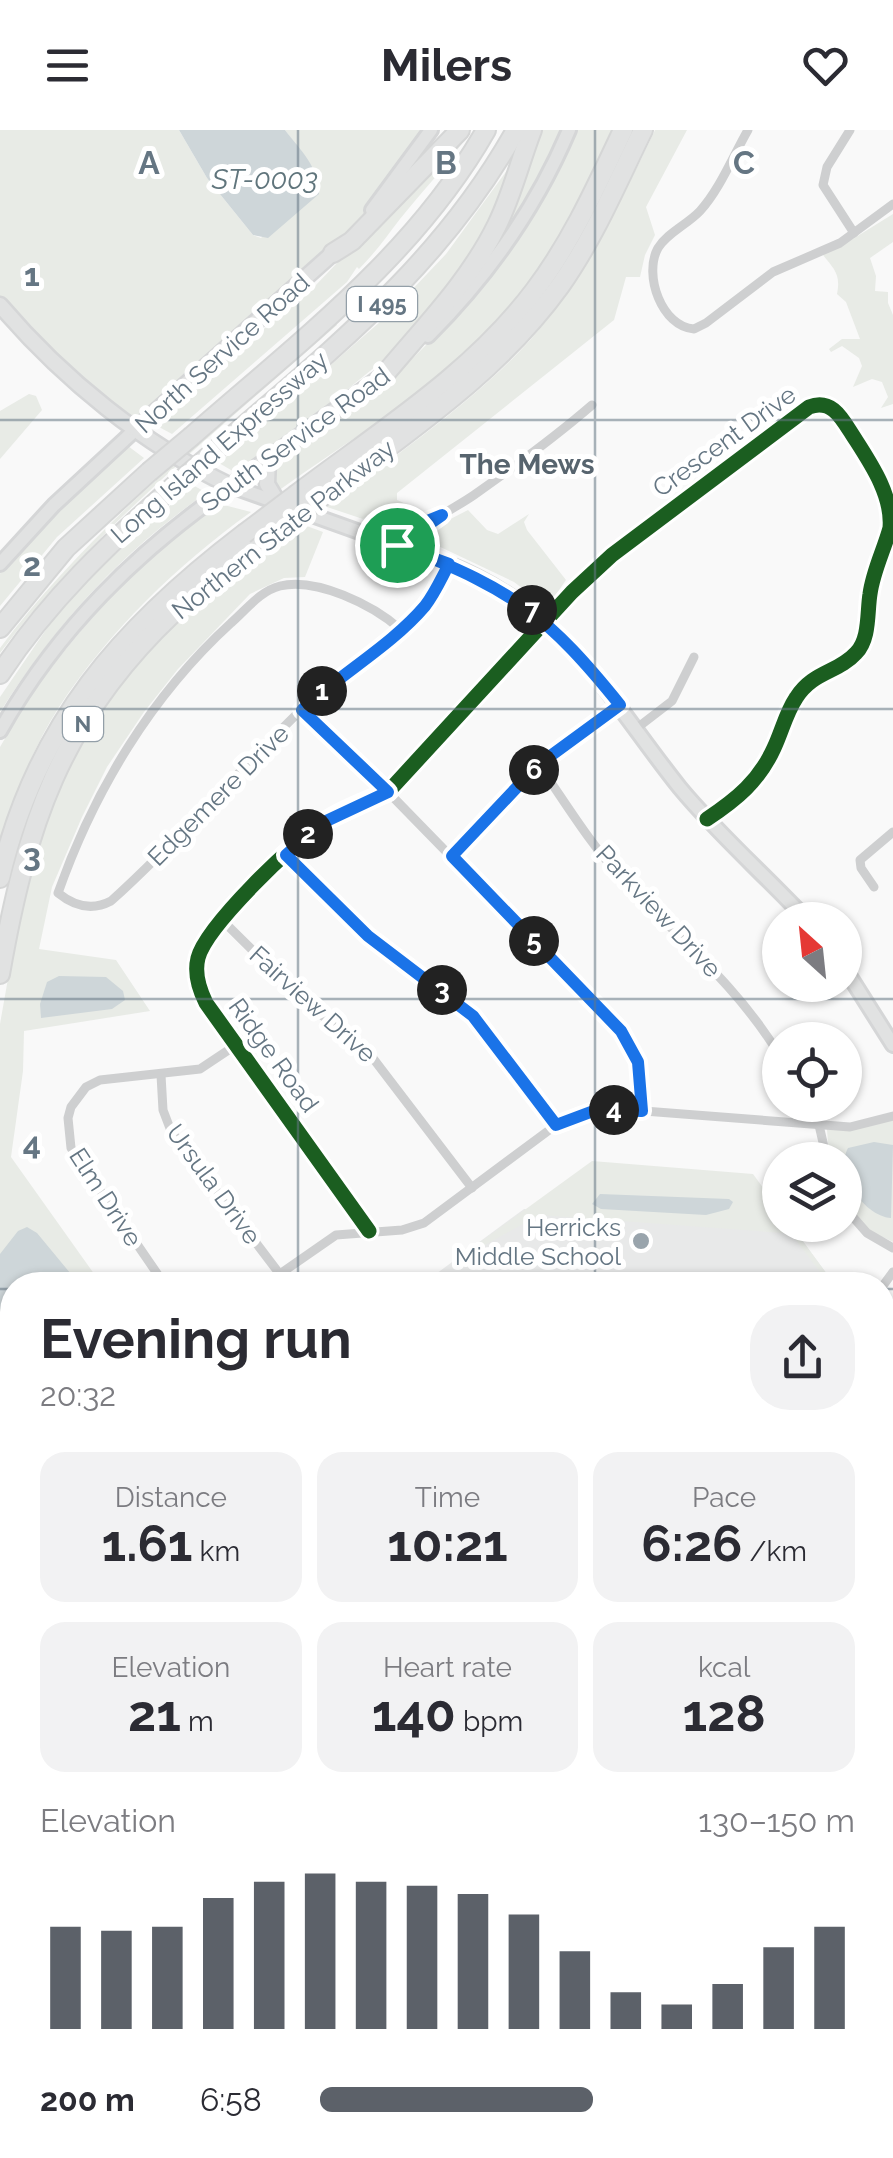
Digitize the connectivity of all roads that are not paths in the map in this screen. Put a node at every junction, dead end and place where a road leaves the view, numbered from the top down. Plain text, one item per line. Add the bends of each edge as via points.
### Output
1 (431, 130) edge
2 (460, 130) edge
3 (486, 130) edge
4 (516, 130) edge
5 (532, 130) edge
6 (569, 130) edge
7 (623, 130) edge
8 (643, 130) edge
9 (748, 130) edge
10 (850, 130) edge
11 (893, 204) edge
12 (854, 232) junction
13 (333, 253) junction
14 (0, 305) edge
15 (385, 374) junction
16 (592, 405) dead end
17 (136, 430) junction
18 (268, 460) junction
19 (231, 486) junction
20 (279, 504) junction
21 (403, 547) junction
22 (0, 564) edge
23 (449, 564) junction
24 (878, 564) junction
25 (893, 564) edge
26 (545, 620) junction
27 (0, 628) edge
28 (400, 629) junction
29 (694, 658) dead end
30 (0, 674) edge
31 (620, 705) junction
32 (302, 710) junction
33 (637, 728) junction
34 (0, 731) edge
35 (538, 765) junction
36 (388, 792) junction
37 (707, 819) junction
38 (893, 832) edge
39 (286, 855) junction
40 (452, 856) junction
41 (0, 878) edge
42 (874, 887) dead end
43 (788, 902) edge
44 (222, 920) junction
45 (0, 974) edge
46 (862, 995) edge
47 (762, 1028) edge
48 (236, 1045) junction
49 (893, 1045) edge
50 (161, 1075) junction
51 (642, 1111) junction
52 (893, 1116) edge
53 (818, 1122) edge
54 (556, 1125) junction
55 (820, 1125) junction
56 (823, 1142) edge
57 (472, 1188) junction
58 (862, 1227) edge
59 (369, 1231) junction
60 (893, 1248) edge
61 (157, 1272) edge
62 (278, 1272) edge
63 (282, 1272) edge

1 - 13 main road, North Service Road
2 - 13 highway
3 - 27 highway, Long Island Expressway / I 495, bridge via 446,191 380,268 57,558
4 - 30 highway, Long Island Expressway / I 495, bridge via 468,206 413,273 78,574
5 - 15 highway via 484,250
6 - 15 main road, South Service Road via 495,259
7 - 41 highway, Northern State Parkway / N, bridge via 576,226 518,311 456,373 156,606 89,683 38,770
8 - 45 highway, Northern State Parkway / N, bridge via 583,249 524,331 472,382 195,594 114,678 54,777 32,832
9 - 12 street via 702,209 662,242 654,260 654,290 680,326 706,323 773,272
10 - 12 street via 823,185
11 - 12 street
13 - 17 main road, North Service Road
14 - 17 main road
15 - 18 main road, South Service Road
16 - 21 street via 472,496 410,528
17 - 19 main road
17 - 22 main road, North Service Road
18 - 19 main road, South Service Road
18 - 20 main road via 267,484
19 - 20 main road
19 - 34 main road, South Service Road via 154,543 92,603
20 - 21 main road
21 - 23 main road
23 - 26 main road
23 - 28 street, Edgemere Drive via 428,602
24 - 25 street
24 - 26 street, Crescent Drive via 892,519 887,492 840,416 816,404 612,556
24 - 37 street, Crescent Drive via 861,647 805,685 760,774
26 - 31 main road
26 - 36 street, Ridge Road
28 - 32 street, Edgemere Drive
28 - 32 street, Edgemere Drive via 375,608 308,585 278,587 260,597 192,663 141,728 93,809 58,892 86,906 111,901
29 - 33 street via 672,701
31 - 33 main road
31 - 35 street
32 - 36 street
33 - 37 main road
35 - 40 street
35 - 47 street, Parkview Drive via 618,875 721,977
36 - 39 street, Ridge Road via 322,823
36 - 40 street
37 - 43 main road
38 - 42 street via 860,860
39 - 44 street, Ridge Road
39 - 54 street via 368,936 473,1016
40 - 51 street via 621,1031 638,1062
44 - 48 street, Ridge Road via 202,945 197,977 206,1003
44 - 57 street, Fairview Drive via 304,1001 369,1052
46 - 49 main road
48 - 50 street, Elm Drive via 200,1070
48 - 59 street, Ridge Road
50 - 61 street, Elm Drive via 107,1078 86,1087 71,1107 68,1128 78,1161
50 - 62 street, Ursula Drive via 171,1130
51 - 54 street via 596,1110
51 - 55 street
52 - 55 street via 850,1127
53 - 55 street
54 - 57 street
55 - 56 street
57 - 59 street via 424,1223
58 - 60 street
59 - 63 street via 331,1238

